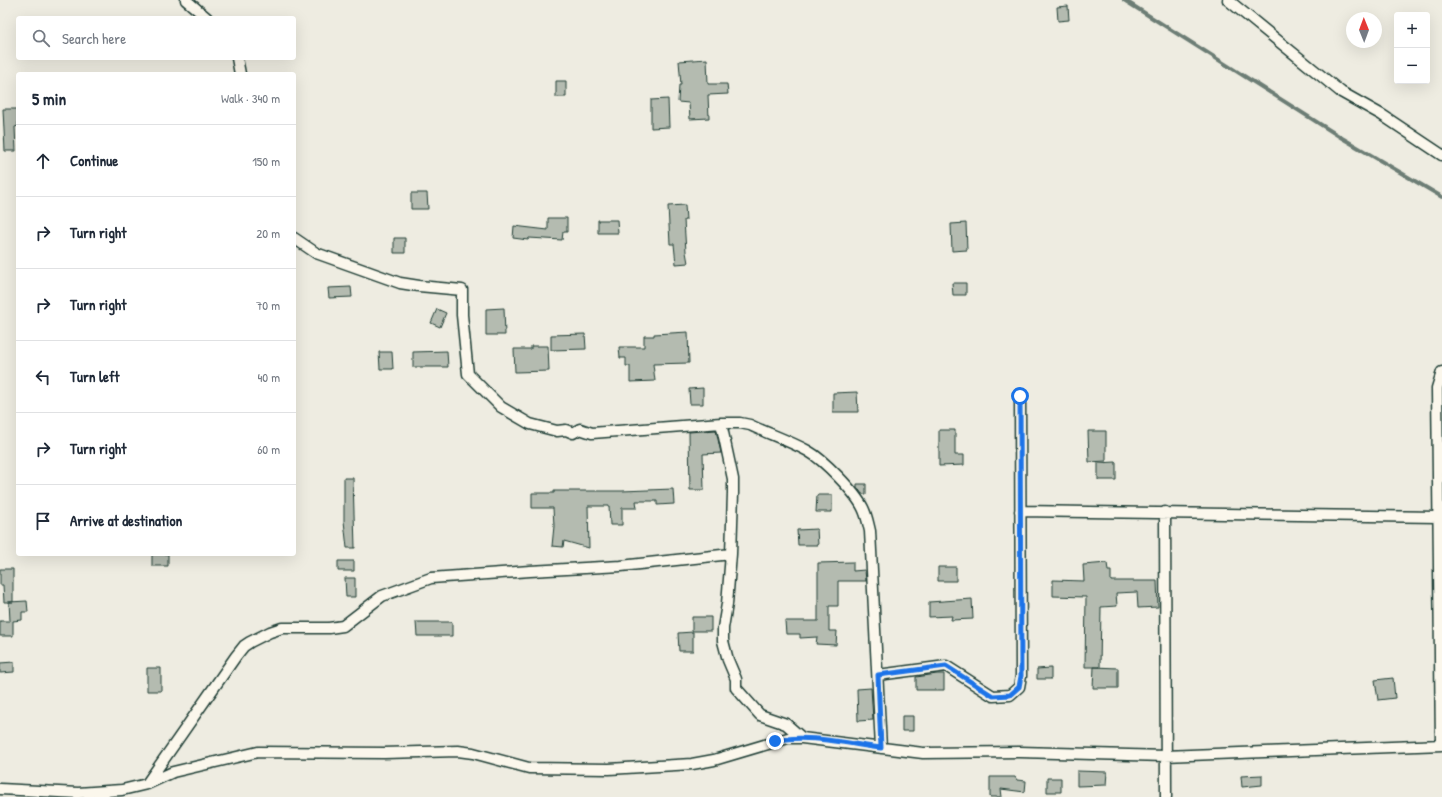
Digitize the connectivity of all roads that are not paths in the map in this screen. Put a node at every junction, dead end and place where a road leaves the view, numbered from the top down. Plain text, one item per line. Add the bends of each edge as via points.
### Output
1 (186, 0) edge
2 (1228, 0) edge
3 (205, 16) edge
4 (237, 60) edge
5 (240, 72) edge
6 (1442, 155) edge
7 (296, 239) edge
8 (1442, 372) edge
9 (1020, 396) dead end
10 (721, 423) junction
11 (1020, 511) junction
12 (1165, 512) junction
13 (1438, 517) junction
14 (731, 554) junction
15 (878, 675) junction
16 (802, 738) junction
17 (1441, 745) edge
18 (881, 748) junction
19 (1165, 756) junction
20 (147, 784) junction
21 (0, 789) edge
22 (78, 795) edge
23 (1166, 797) edge

1 - 3 street
2 - 6 street via 1341,92 1382,115
4 - 5 street
7 - 10 street via 316,253 400,282 462,290 468,374 501,407 530,424 557,431 566,430 574,433 580,430 592,433
8 - 13 street via 1437,388
9 - 11 street
10 - 14 street via 733,479
10 - 15 street via 750,425 808,451 823,461 862,506 870,531
11 - 12 street
11 - 15 street via 1019,687 1010,695 993,696 946,666
12 - 13 street
12 - 19 street
13 - 17 street
14 - 16 street via 727,604 722,628 728,660 736,679 736,688 760,715 786,724
14 - 20 street via 621,566 431,578 382,596 343,626 282,628 270,632 244,646
15 - 18 street
16 - 18 street
16 - 20 street via 788,738 692,764 609,769 529,768 458,751 258,752 173,772
17 - 19 street
18 - 19 street via 923,753 1020,752
19 - 23 street
20 - 22 street
21 - 22 street

